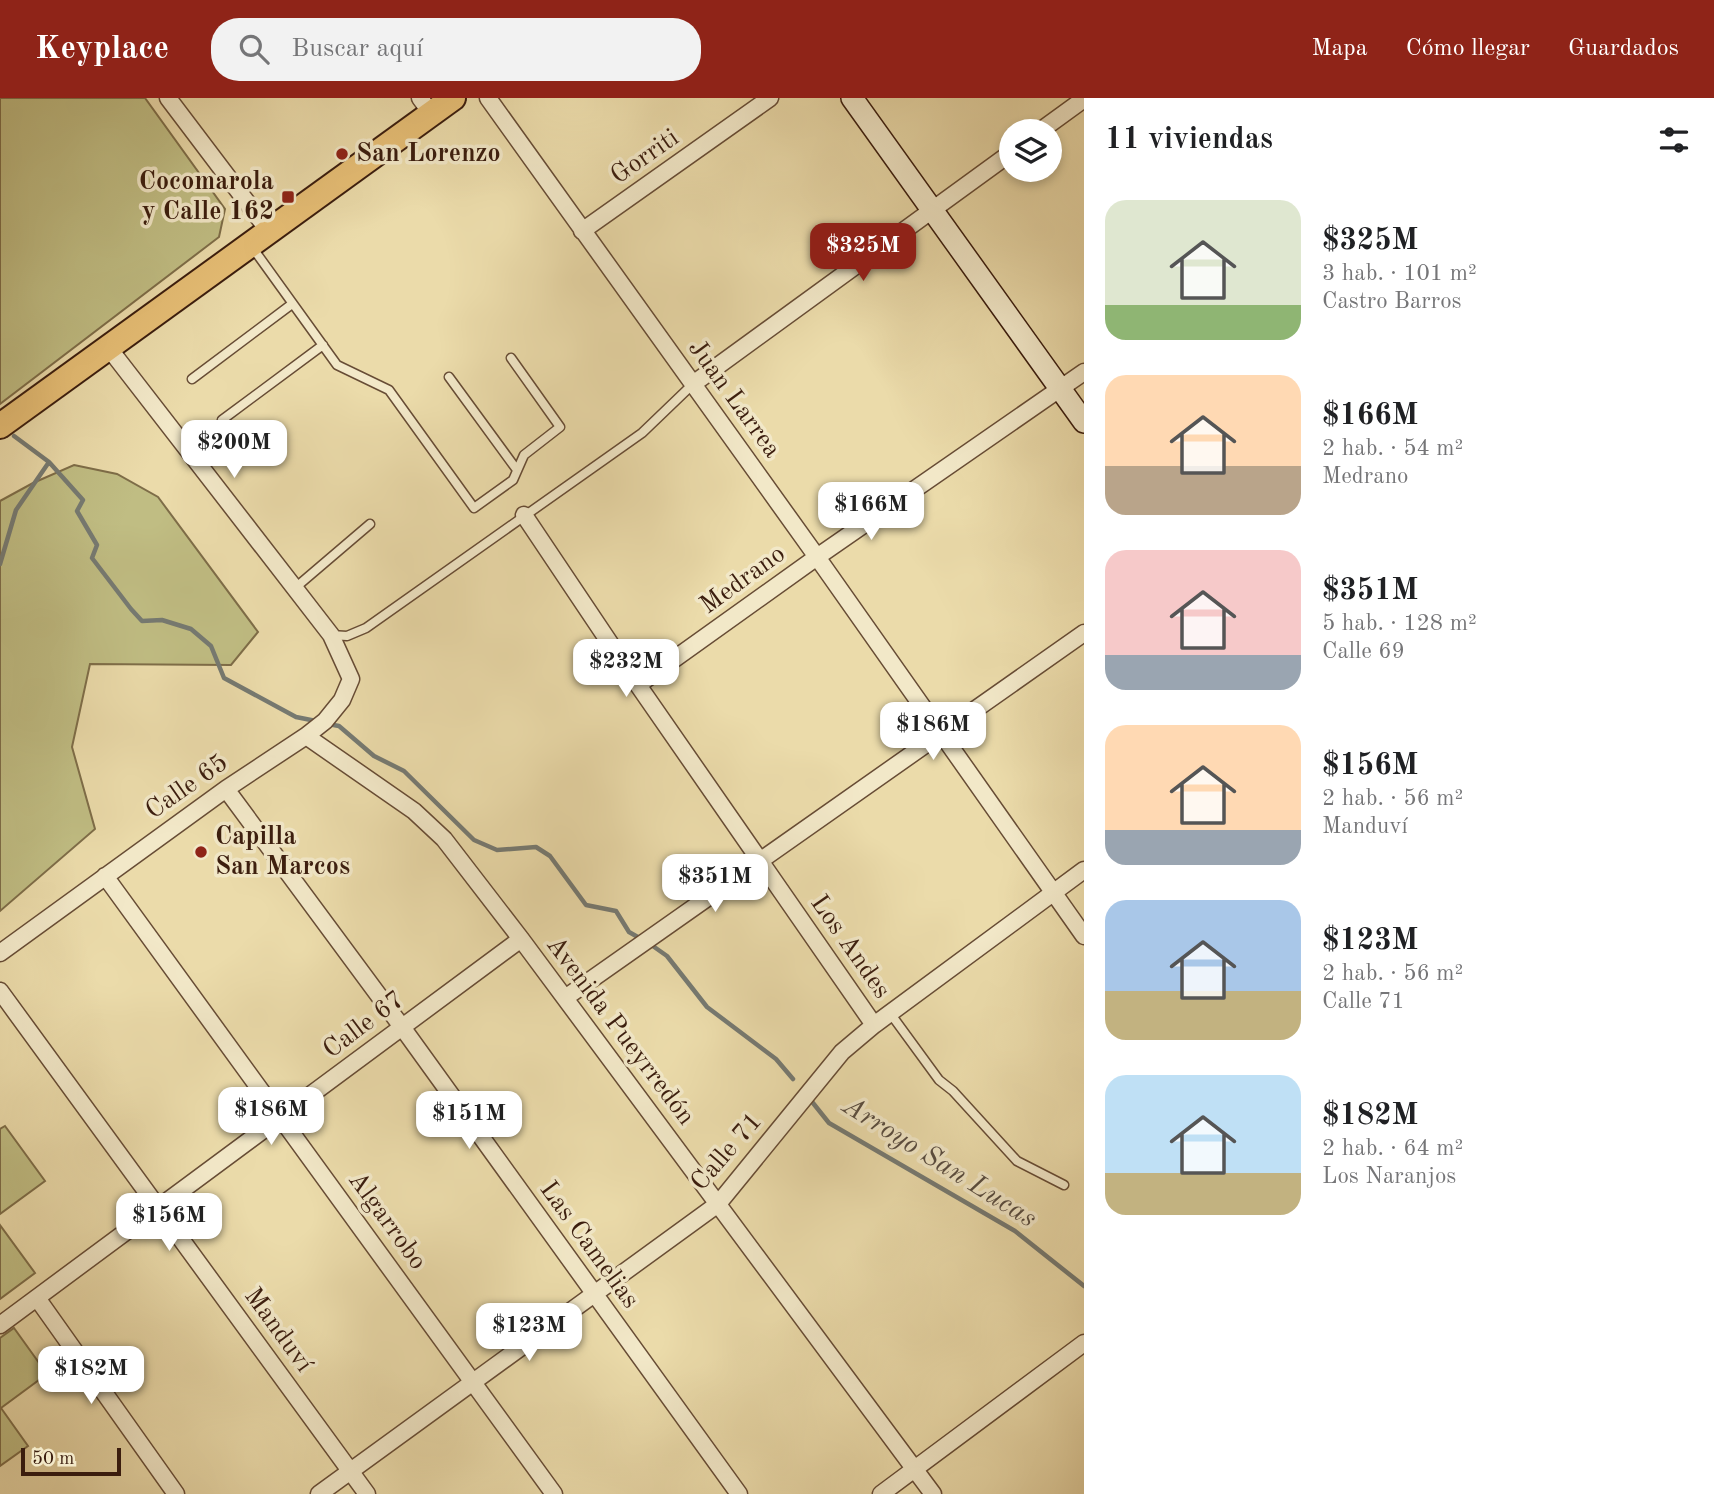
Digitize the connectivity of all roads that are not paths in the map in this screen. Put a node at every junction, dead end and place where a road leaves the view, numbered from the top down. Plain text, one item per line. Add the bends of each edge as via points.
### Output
1 (168, 98) edge
2 (453, 98) edge
3 (488, 98) edge
4 (770, 98) edge
5 (852, 98) edge
6 (1084, 99) edge
7 (426, 106) edge
8 (1056, 119) edge
9 (999, 161) edge
10 (932, 210) junction
11 (582, 231) junction
12 (259, 237) junction
13 (292, 304) junction
14 (323, 345) junction
15 (108, 347) junction
16 (511, 358) dead end
17 (1084, 372) edge
18 (449, 377) dead end
19 (192, 379) dead end
20 (693, 384) junction
21 (1060, 388) junction
22 (222, 420) dead end
23 (1084, 422) edge
24 (0, 426) edge
25 (517, 470) junction
26 (524, 515) junction
27 (370, 524) dead end
28 (817, 557) junction
29 (295, 588) junction
30 (1084, 633) edge
31 (331, 635) junction
32 (638, 685) junction
33 (942, 734) junction
34 (306, 736) junction
35 (226, 789) junction
36 (760, 861) junction
37 (1084, 870) edge
38 (105, 876) junction
39 (1053, 893) junction
40 (1084, 936) edge
41 (521, 939) junction
42 (0, 953) edge
43 (0, 992) edge
44 (565, 998) junction
45 (890, 1013) junction
46 (874, 1025) junction
47 (402, 1027) junction
48 (281, 1117) junction
49 (1064, 1185) dead end
50 (718, 1204) junction
51 (159, 1207) junction
52 (594, 1294) junction
53 (37, 1298) junction
54 (0, 1325) edge
55 (1084, 1343) edge
56 (473, 1380) junction
57 (915, 1469) junction
58 (350, 1471) junction
59 (176, 1494) edge
60 (319, 1494) edge
61 (367, 1494) edge
62 (554, 1494) edge
63 (739, 1494) edge
64 (881, 1494) edge
65 (933, 1494) edge

1 - 12 street
2 - 7 main road
3 - 11 street, Juan Larrea
4 - 11 street, Gorriti
5 - 10 main road
6 - 8 street
7 - 12 main road
9 - 10 street
10 - 20 street
10 - 21 main road
11 - 20 street, Juan Larrea
12 - 13 lane
12 - 15 main road
13 - 14 lane
13 - 19 lane
14 - 22 lane
14 - 25 lane via 337,365 389,390 474,508 513,480
15 - 24 main road
15 - 29 street
16 - 25 lane via 560,427 524,455
17 - 21 street, Medrano
18 - 25 lane
20 - 26 lane via 642,433
20 - 28 street, Juan Larrea
21 - 23 main road
21 - 28 street, Medrano
26 - 31 lane via 366,628 348,636
26 - 32 street, Los Andes
27 - 29 lane
28 - 32 street, Medrano
28 - 33 street, Juan Larrea
29 - 31 street
30 - 33 street
31 - 34 street, Calle 65 via 351,679 342,700
32 - 36 street, Los Andes
33 - 36 street
33 - 39 street, Juan Larrea
34 - 35 street, Calle 65
34 - 41 street, Avenida Pueyrredón via 435,830
35 - 38 street, Calle 65
35 - 47 street, Las Camelias
36 - 44 street
36 - 46 street, Los Andes
37 - 39 street, Calle 71
38 - 42 street, Calle 65
38 - 48 street, Algarrobo
39 - 40 street, Juan Larrea
39 - 45 street, Calle 71
41 - 44 street, Avenida Pueyrredón
41 - 47 street, Calle 67
43 - 51 street, Manduví
44 - 50 street, Avenida Pueyrredón
45 - 46 street, Calle 71
45 - 49 lane via 939,1080 1017,1161
46 - 50 street, Calle 71 via 842,1052
47 - 48 street, Calle 67
47 - 52 street, Las Camelias
48 - 51 street, Calle 67
48 - 56 street, Algarrobo
50 - 52 street, Calle 71
50 - 57 street, Avenida Pueyrredón
51 - 53 street, Calle 67
51 - 58 street, Manduví
52 - 56 street, Calle 71
52 - 63 street, Las Camelias
53 - 54 street, Calle 67
53 - 59 street
55 - 57 street
56 - 58 street, Calle 71
56 - 62 street, Algarrobo
57 - 64 street
57 - 65 street, Avenida Pueyrredón
58 - 60 street, Calle 71
58 - 61 street, Manduví

